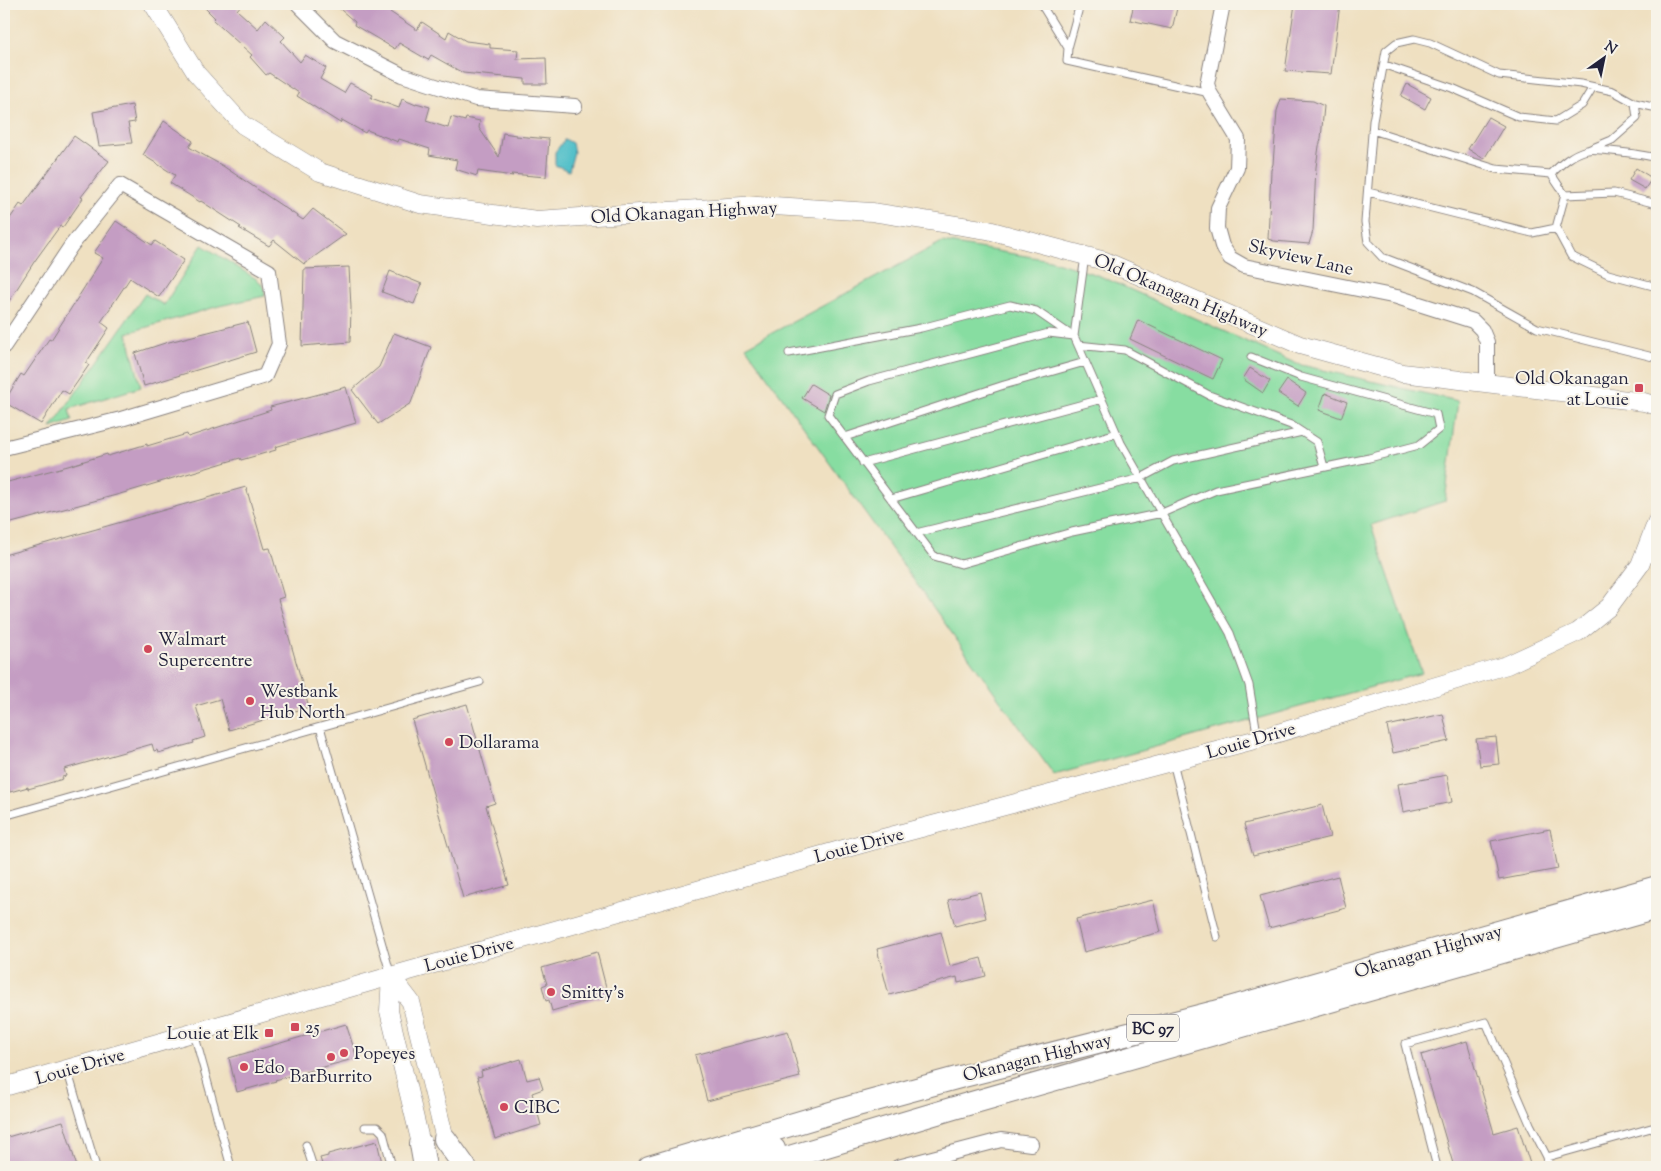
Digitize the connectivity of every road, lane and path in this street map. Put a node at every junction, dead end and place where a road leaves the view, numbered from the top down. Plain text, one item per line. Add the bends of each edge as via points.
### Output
1 (153, 4) edge
2 (298, 4) edge
3 (1041, 4) edge
4 (1080, 4) edge
5 (1223, 4) edge
6 (1068, 48) junction
7 (1385, 65) junction
8 (1592, 87) junction
9 (1210, 93) junction
10 (1635, 103) junction
11 (574, 106) dead end
12 (1657, 108) edge
13 (1372, 130) junction
14 (1588, 150) junction
15 (1657, 158) edge
16 (1551, 174) junction
17 (1368, 192) junction
18 (1566, 195) junction
19 (1657, 204) edge
20 (1556, 228) junction
21 (1085, 255) junction
22 (1657, 287) edge
23 (1074, 336) junction
24 (1078, 345) junction
25 (4, 346) edge
26 (789, 353) dead end
27 (1251, 357) dead end
28 (1657, 358) edge
29 (1085, 362) junction
30 (1487, 383) junction
31 (1102, 399) junction
32 (1657, 406) edge
33 (1302, 432) junction
34 (1117, 433) junction
35 (844, 437) junction
36 (4, 448) edge
37 (863, 463) junction
38 (1324, 467) junction
39 (1141, 478) junction
40 (891, 500) junction
41 (1162, 513) junction
42 (1657, 521) edge
43 (916, 533) junction
44 (480, 682) dead end
45 (320, 727) junction
46 (1258, 739) junction
47 (1173, 762) junction
48 (4, 816) edge
49 (1657, 887) edge
50 (1657, 908) edge
51 (1217, 936) dead end
52 (391, 976) junction
53 (194, 1033) junction
54 (67, 1069) junction
55 (4, 1087) edge
56 (854, 1106) junction
57 (365, 1127) dead end
58 (1657, 1132) edge
59 (445, 1139) junction
60 (421, 1144) joint
61 (1031, 1144) dead end
62 (306, 1145) dead end
63 (1547, 1157) junction
64 (96, 1167) edge
65 (231, 1167) edge
66 (312, 1167) edge
67 (392, 1167) edge
68 (425, 1167) edge
69 (454, 1167) edge
70 (465, 1167) edge
71 (649, 1167) edge
72 (708, 1167) edge
73 (756, 1167) edge
74 (898, 1167) edge
75 (1437, 1167) edge
76 (1549, 1167) edge

1 - 21 street, Old Okanagan Highway via 196,73 242,125 320,172 420,204 537,220 757,205 872,212 988,230
2 - 11 street via 335,41 402,75 476,99
3 - 6 lane
4 - 6 lane
5 - 9 street via 1207,84
6 - 9 lane via 1067,61
7 - 8 lane via 1386,51 1396,42 1414,39 1499,75
7 - 8 lane via 1452,88 1519,117 1556,121 1582,105
7 - 13 lane
8 - 10 lane via 1613,91
9 - 30 street, Skyview Lane via 1238,139 1237,168 1218,208 1217,228 1222,246 1230,258 1244,266 1397,297 1473,321 1487,342
10 - 12 lane
10 - 14 lane via 1637,118 1612,140
13 - 16 lane via 1496,169
13 - 17 lane
14 - 15 lane
14 - 16 lane via 1564,161
16 - 18 lane
17 - 20 lane via 1532,233
17 - 28 lane via 1365,222 1368,242 1382,257 1473,292 1537,328
18 - 19 lane via 1614,193
18 - 20 lane
20 - 22 lane via 1571,256 1608,274
21 - 23 lane
21 - 30 street, Old Okanagan Highway via 1300,344 1402,373
23 - 24 lane
23 - 26 lane via 1036,311 1010,305 921,328
23 - 35 lane via 1049,333 869,381 835,394 828,415
24 - 29 lane
24 - 33 lane via 1125,350 1209,395
25 - 36 street via 71,246 120,185 269,270 279,344 265,376 121,419
27 - 38 lane via 1301,377 1436,414 1439,430 1419,445
29 - 31 lane
29 - 35 lane
30 - 32 street, Old Okanagan Highway
31 - 34 lane
31 - 37 lane
33 - 38 lane via 1317,442
33 - 39 lane via 1173,461
34 - 39 lane
34 - 40 lane
35 - 37 lane
37 - 40 lane
38 - 41 lane via 1216,490
39 - 41 lane
39 - 43 lane
40 - 43 lane
41 - 43 lane via 1072,532 961,564 934,556
41 - 46 lane via 1230,633 1249,685
42 - 46 street, Louie Drive via 1640,564 1609,607 1578,632 1507,665
44 - 45 lane
45 - 48 lane
45 - 52 lane
46 - 47 street, Louie Drive
47 - 51 lane
47 - 52 street, Louie Drive via 872,841
49 - 56 highway, Okanagan Highway / BC 97 via 1215,1012
50 - 73 highway, Okanagan Highway / BC 97
52 - 53 street, Louie Drive
52 - 59 street via 411,1002
52 - 60 street via 389,1011
53 - 54 street, Louie Drive
53 - 65 lane
54 - 55 street, Louie Drive
54 - 64 lane
56 - 71 highway, Okanagan Highway / BC 97
56 - 72 highway via 782,1146
57 - 67 lane via 377,1127 384,1133
58 - 63 lane via 1651,1128
59 - 69 highway
59 - 70 highway
60 - 68 highway
61 - 74 street via 1001,1140
62 - 66 lane
63 - 75 lane via 1486,1022 1405,1044
63 - 76 lane

